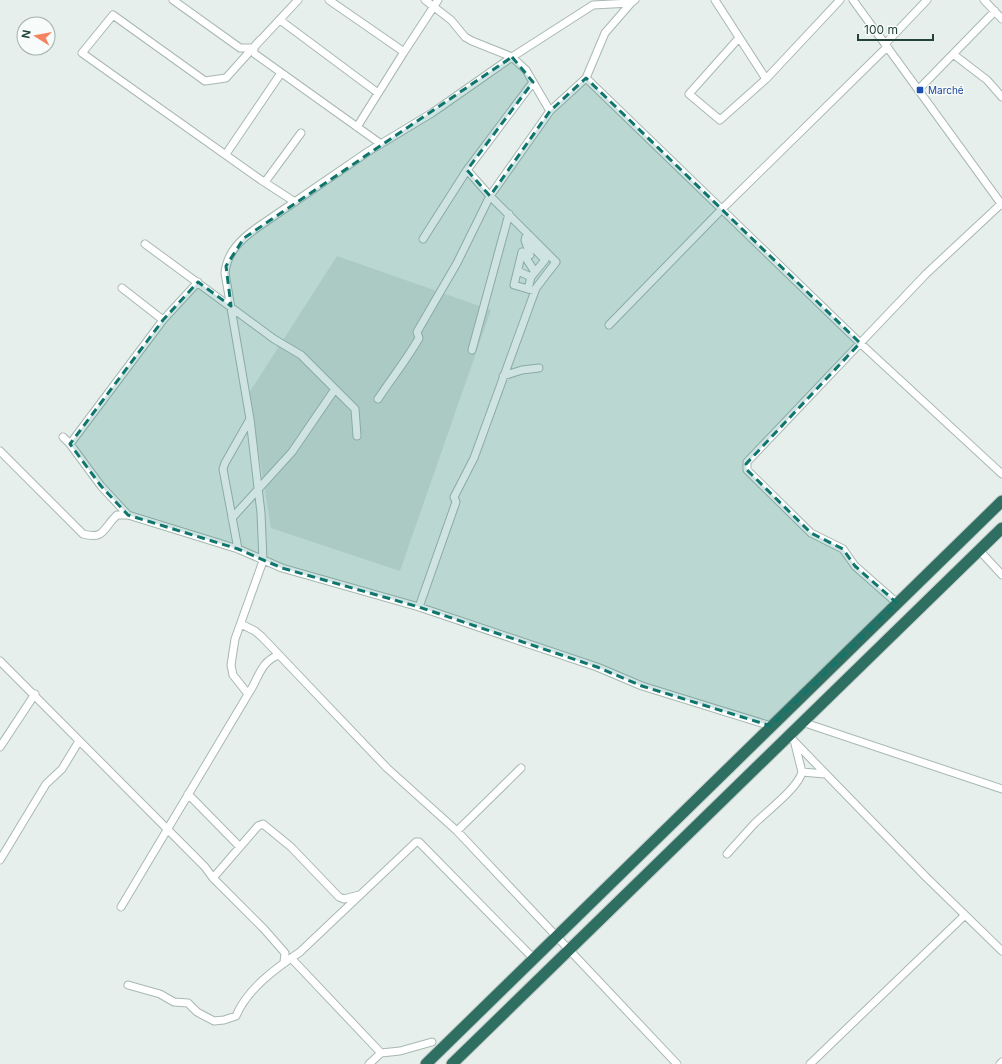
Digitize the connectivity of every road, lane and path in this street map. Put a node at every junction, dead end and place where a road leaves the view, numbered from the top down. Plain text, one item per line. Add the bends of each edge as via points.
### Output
1 (173, 0) edge
2 (298, 0) edge
3 (329, 0) edge
4 (424, 0) edge
5 (438, 0) edge
6 (715, 0) edge
7 (840, 0) edge
8 (852, 0) edge
9 (927, 0) edge
10 (984, 0) edge
11 (633, 2) edge
12 (434, 7) junction
13 (995, 10) junction
14 (1002, 19) edge
15 (280, 20) junction
16 (738, 39) junction
17 (260, 40) junction
18 (886, 45) junction
19 (253, 48) junction
20 (404, 52) junction
21 (953, 54) junction
22 (512, 57) junction
23 (281, 73) junction
24 (586, 78) junction
25 (766, 79) junction
26 (533, 82) junction
27 (918, 90) junction
28 (378, 93) junction
29 (1002, 97) edge
30 (550, 112) junction
31 (357, 127) junction
32 (301, 133) dead end
33 (381, 144) junction
34 (226, 154) junction
35 (467, 170) junction
36 (265, 182) junction
37 (490, 196) junction
38 (295, 202) junction
39 (1001, 205) edge
40 (722, 209) junction
41 (509, 214) junction
42 (526, 236) junction
43 (423, 239) dead end
44 (145, 244) dead end
45 (522, 252) junction
46 (518, 271) junction
47 (533, 275) junction
48 (198, 282) junction
49 (122, 288) dead end
50 (532, 290) junction
51 (231, 306) junction
52 (164, 320) junction
53 (609, 325) dead end
54 (860, 343) junction
55 (472, 350) dead end
56 (539, 368) dead end
57 (503, 376) junction
58 (335, 389) junction
59 (378, 399) dead end
60 (250, 419) junction
61 (63, 436) dead end
62 (357, 436) dead end
63 (70, 444) junction
64 (0, 451) edge
65 (1002, 474) edge
66 (259, 488) junction
67 (1002, 501) edge
68 (128, 515) junction
69 (232, 518) junction
70 (1002, 528) edge
71 (238, 550) junction
72 (979, 550) junction
73 (263, 562) junction
74 (1002, 575) edge
75 (897, 603) junction
76 (419, 607) junction
77 (241, 624) junction
78 (279, 655) junction
79 (0, 661) edge
80 (35, 694) junction
81 (248, 694) junction
82 (802, 722) junction
83 (771, 726) junction
84 (791, 740) junction
85 (79, 741) junction
86 (0, 747) edge
87 (521, 768) dead end
88 (802, 772) junction
89 (825, 774) junction
90 (1002, 790) edge
91 (188, 794) junction
92 (167, 828) junction
93 (457, 831) junction
94 (240, 847) junction
95 (727, 854) dead end
96 (0, 860) edge
97 (213, 878) junction
98 (361, 894) junction
99 (121, 907) dead end
100 (965, 915) junction
101 (556, 938) junction
102 (568, 949) junction
103 (1002, 951) edge
104 (291, 958) junction
105 (534, 959) junction
106 (284, 962) junction
107 (128, 985) dead end
108 (432, 1042) dead end
109 (381, 1053) junction
110 (369, 1064) edge
111 (426, 1064) edge
112 (452, 1064) edge
113 (677, 1064) edge
114 (810, 1064) edge

1 - 19 street via 240,48
2 - 15 street
3 - 20 street
4 - 12 street
5 - 12 street
6 - 16 street
7 - 25 street
8 - 18 street
9 - 18 street
10 - 13 street
11 - 22 street via 593,5
11 - 24 street via 605,33
12 - 20 street
12 - 22 street via 451,20 465,37
13 - 14 street
13 - 21 street
15 - 17 street
15 - 28 street
16 - 25 street
16 - 25 street via 689,94 720,120
17 - 19 street
17 - 23 street via 253,50 255,54
18 - 27 street
18 - 40 street
19 - 34 street via 226,78 204,81 113,15 82,54
20 - 28 street
21 - 27 street
21 - 29 street via 987,80
22 - 26 street via 526,70
22 - 33 street via 432,113
23 - 31 street
23 - 34 street
24 - 30 street
24 - 40 street
26 - 30 street
26 - 35 street
27 - 39 street
28 - 31 street
30 - 37 street
31 - 33 street
32 - 36 street
33 - 38 street
34 - 36 street
35 - 37 street
35 - 43 street
36 - 38 street
37 - 41 street
37 - 59 street via 457,263 417,332 419,338 413,349
38 - 51 street via 244,238 233,250 225,274
39 - 54 street via 926,274
40 - 53 street
40 - 54 street
41 - 42 street
41 - 55 street
42 - 45 street via 530,255
42 - 47 street via 544,260
42 - 50 street via 556,262
44 - 48 street
45 - 46 street
45 - 47 street
46 - 47 street
46 - 50 street via 514,285
47 - 50 street
48 - 51 street
48 - 52 street
49 - 52 street
50 - 57 street
51 - 58 street via 274,339 301,355
51 - 60 street
52 - 63 street
54 - 65 street
54 - 75 street via 746,466 747,470 811,533 843,548 855,566
56 - 57 street
57 - 76 street via 474,458 454,497 456,502
58 - 62 street via 355,410
58 - 66 street via 292,452
60 - 66 street
60 - 69 street via 223,469
61 - 63 street
63 - 68 street via 101,486
64 - 68 street via 83,534 95,537 104,532 117,515
66 - 69 street
66 - 73 street
67 - 75 highway
68 - 71 street
69 - 71 street
70 - 72 highway
71 - 73 street
72 - 74 street
72 - 82 highway
73 - 76 street
73 - 77 street
75 - 83 highway
76 - 83 street via 597,667 642,686
77 - 78 street via 255,631
77 - 81 street via 231,657 232,670
78 - 81 street via 268,660 263,666
78 - 93 street via 387,768
79 - 80 street
80 - 85 street
80 - 86 street
81 - 91 street
82 - 84 highway
82 - 90 street
83 - 101 highway
84 - 88 street
84 - 89 street
84 - 102 highway
85 - 92 street
85 - 96 street via 62,769 46,784
87 - 93 street
88 - 89 street
88 - 95 street via 795,784
89 - 100 street
91 - 92 street
91 - 94 street
92 - 97 street
92 - 99 street
93 - 101 street
94 - 97 street
94 - 98 street via 260,824 265,824 339,897 344,899
97 - 106 street via 282,950
98 - 104 street
98 - 105 street via 414,842 419,842
100 - 103 street
100 - 114 street
101 - 102 street
101 - 105 highway
102 - 112 highway
102 - 113 street
104 - 106 street
104 - 109 street
105 - 111 highway
106 - 107 street via 258,985 238,1008 236,1016 219,1021 208,1019 188,1002 174,1002 160,994
108 - 109 street via 400,1051
109 - 110 street

